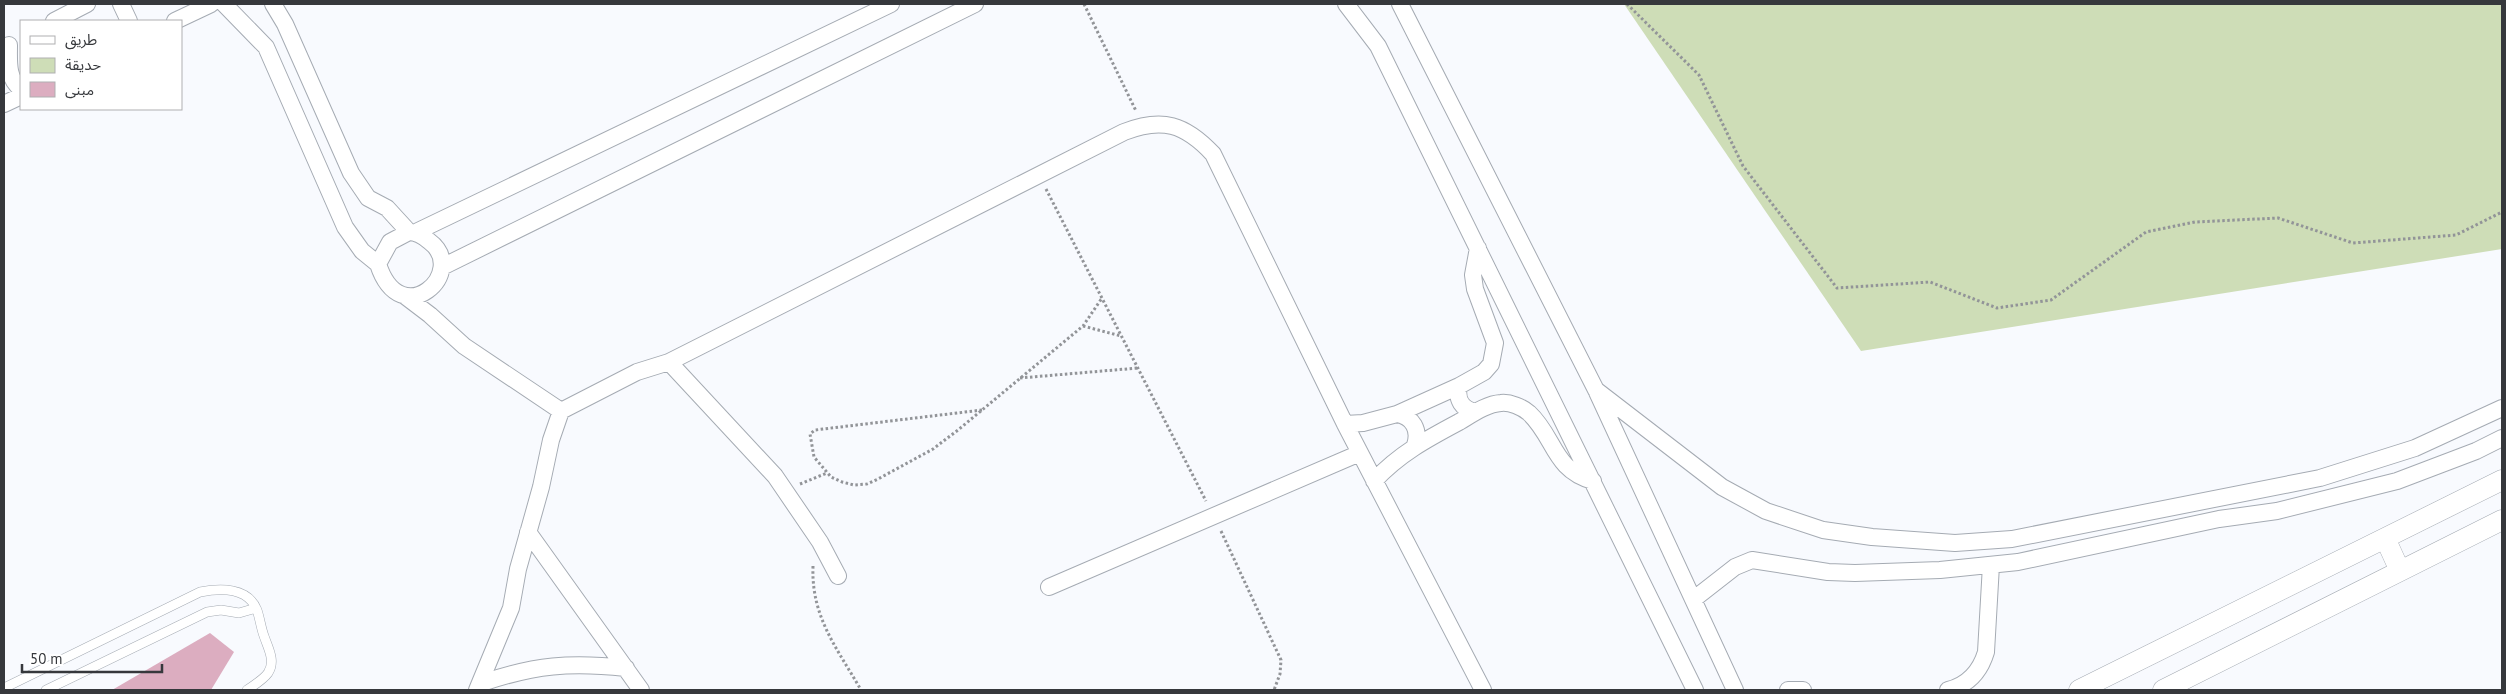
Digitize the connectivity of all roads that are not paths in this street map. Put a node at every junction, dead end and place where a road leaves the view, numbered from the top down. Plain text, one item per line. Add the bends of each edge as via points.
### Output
1 (87, 4) edge
2 (121, 4) edge
3 (212, 4) edge
4 (224, 4) edge
5 (273, 4) edge
6 (891, 4) edge
7 (975, 4) edge
8 (1346, 4) edge
9 (1400, 4) edge
10 (58, 16) edge
11 (129, 20) edge
12 (177, 20) edge
13 (11, 44) edge
14 (20, 88) edge
15 (20, 96) edge
16 (4, 104) edge
17 (412, 232) junction
18 (1478, 248) junction
19 (378, 264) junction
20 (442, 267) junction
21 (405, 296) junction
22 (669, 362) junction
23 (1459, 386) junction
24 (1596, 390) junction
25 (2502, 408) edge
26 (560, 411) junction
27 (1475, 412) junction
28 (1397, 414) junction
29 (1345, 424) junction
30 (2502, 438) edge
31 (1415, 445) junction
32 (1360, 453) junction
33 (2320, 478) junction
34 (2502, 480) edge
35 (1374, 481) junction
36 (1592, 481) junction
37 (2332, 497) junction
38 (2502, 520) edge
39 (528, 532) junction
40 (2385, 538) junction
41 (1955, 543) junction
42 (1991, 565) junction
43 (1957, 568) junction
44 (2400, 571) junction
45 (838, 576) dead end
46 (1049, 587) dead end
47 (1694, 599) junction
48 (256, 608) junction
49 (626, 668) junction
50 (480, 687) edge
51 (4, 688) edge
52 (46, 690) edge
53 (247, 690) edge
54 (642, 690) edge
55 (1483, 690) edge
56 (1695, 690) edge
57 (1735, 690) edge
58 (1788, 690) edge
59 (1803, 690) edge
60 (1948, 690) edge
61 (2079, 690) edge
62 (2163, 690) edge

1 - 10 street
2 - 11 street
3 - 12 street
4 - 19 street via 266,47 345,227 362,251
5 - 17 street via 285,24 350,174 368,198 387,208
6 - 17 street
7 - 20 street
8 - 18 street via 1378,46
9 - 24 street
13 - 14 street via 9,72
15 - 16 street
17 - 19 street via 390,242
17 - 20 street via 434,245
18 - 23 street via 1473,275 1475,289 1493,333 1494,354 1484,372
18 - 36 street
19 - 21 street via 388,287
20 - 21 street via 430,290
21 - 26 street via 464,346
22 - 26 street via 637,372
22 - 29 street via 1124,132 1143,125 1163,124 1182,128 1200,139 1213,154
22 - 45 street via 776,476 820,542
23 - 27 street via 1460,404
23 - 28 street
24 - 41 street via 1722,487 1766,511 1823,530
24 - 47 street
25 - 33 street via 2414,448
26 - 39 street
27 - 31 street
27 - 36 street via 1502,403 1516,405 1528,412 1565,467
28 - 29 street
28 - 31 street via 1404,415 1414,425
29 - 32 street
30 - 37 street via 2397,481
31 - 35 street
32 - 35 street
32 - 46 street
33 - 37 street
33 - 41 street via 2012,539
34 - 40 street
35 - 55 street
36 - 56 street
37 - 42 street via 2276,511
38 - 44 street
39 - 49 street
39 - 50 street via 511,608
40 - 44 street
40 - 61 street
41 - 43 street
42 - 43 street
42 - 60 street via 1986,652 1982,664 1964,684
43 - 47 street via 1828,572 1752,560 1735,567
44 - 62 street
47 - 57 street
48 - 51 lane via 242,594 232,590 200,592
48 - 52 lane via 238,612 207,612
48 - 53 lane via 270,648 271,664 262,679
49 - 50 street via 590,664 553,665 517,671
49 - 54 street
58 - 59 street

